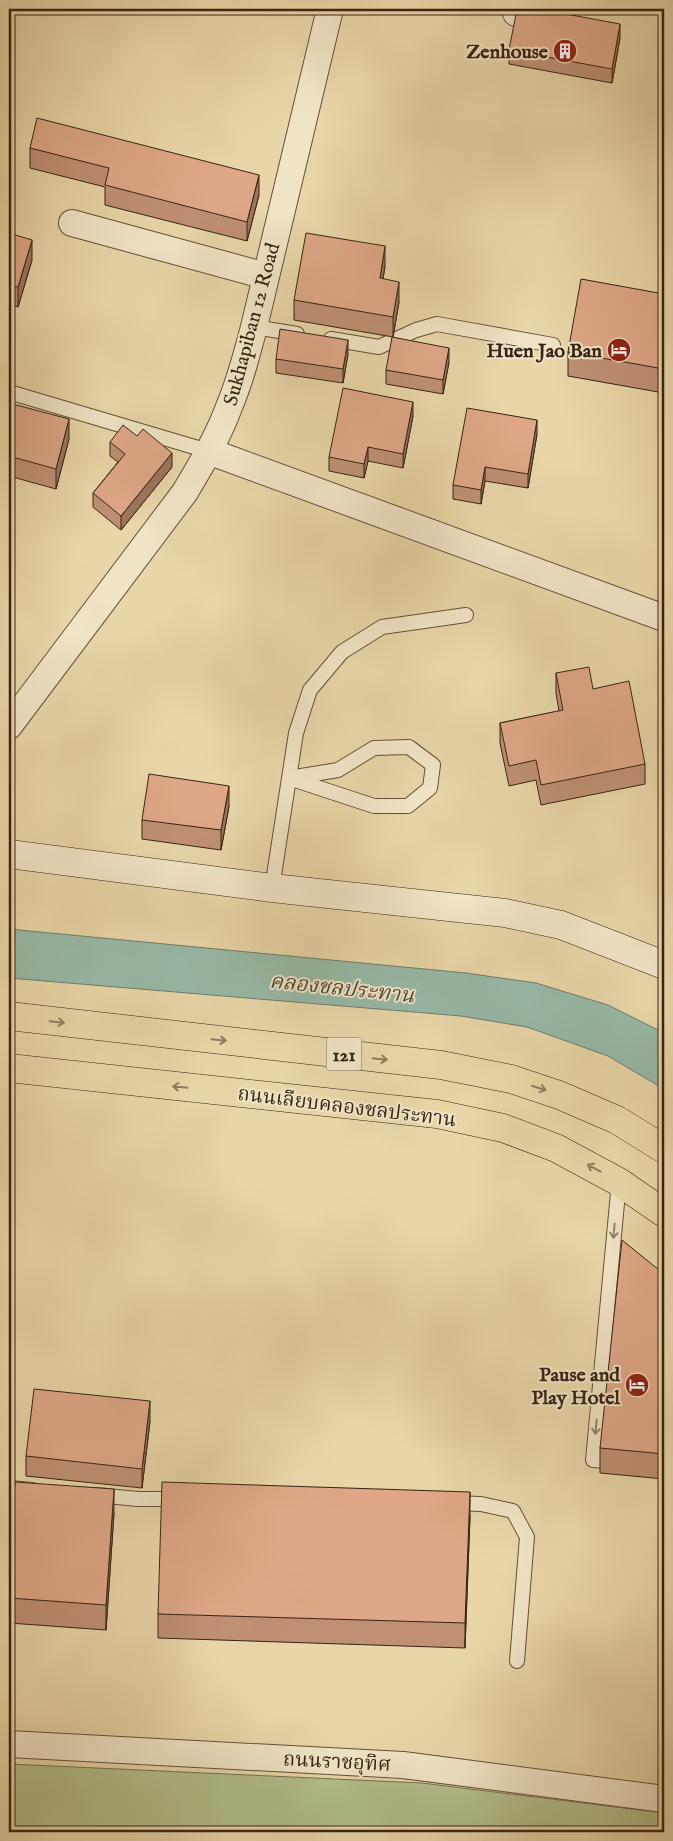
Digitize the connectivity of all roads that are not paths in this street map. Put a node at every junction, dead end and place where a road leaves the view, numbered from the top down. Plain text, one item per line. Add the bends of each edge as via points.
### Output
1 (330, 9) edge
2 (72, 223) dead end
3 (266, 276) junction
4 (254, 327) junction
5 (553, 345) dead end
6 (9, 392) edge
7 (208, 451) junction
8 (466, 614) dead end
9 (664, 618) edge
10 (9, 726) edge
11 (289, 778) junction
12 (9, 854) edge
13 (272, 888) junction
14 (664, 965) edge
15 (9, 1016) edge
16 (9, 1068) edge
17 (664, 1149) edge
18 (619, 1182) junction
19 (664, 1213) edge
20 (629, 1462) edge
21 (9, 1488) edge
22 (48, 1491) edge
23 (78, 1494) edge
24 (197, 1500) edge
25 (442, 1503) edge
26 (517, 1661) dead end
27 (9, 1744) edge
28 (664, 1799) edge

1 - 3 street, Sukhapiban 12 Road
2 - 3 street
3 - 4 street, Sukhapiban 12 Road
4 - 5 lane via 378,347 437,324
4 - 7 street, Sukhapiban 12 Road via 229,409
6 - 7 lane
7 - 9 street
7 - 10 street, Sukhapiban 12 Road via 184,492
8 - 11 lane via 382,627 342,652 310,690 296,733
11 - 11 lane via 338,770 374,748 409,747 432,766 430,788 408,806 374,806
11 - 13 lane
12 - 13 main road
13 - 14 main road via 505,914 561,925
15 -> 17 main road, 121 via 441,1066 511,1079 617,1120
18 -> 16 main road, ถนนเลียบคลองชลประทาน via 556,1148 503,1128 437,1114
18 - 19 main road, ถนนเลียบคลองชลประทาน
18 -> 20 lane via 593,1460
21 - 22 lane
23 - 24 lane
25 - 26 lane via 481,1504 513,1511 527,1537
27 - 28 street, ถนนราชอุทิศ via 402,1765

